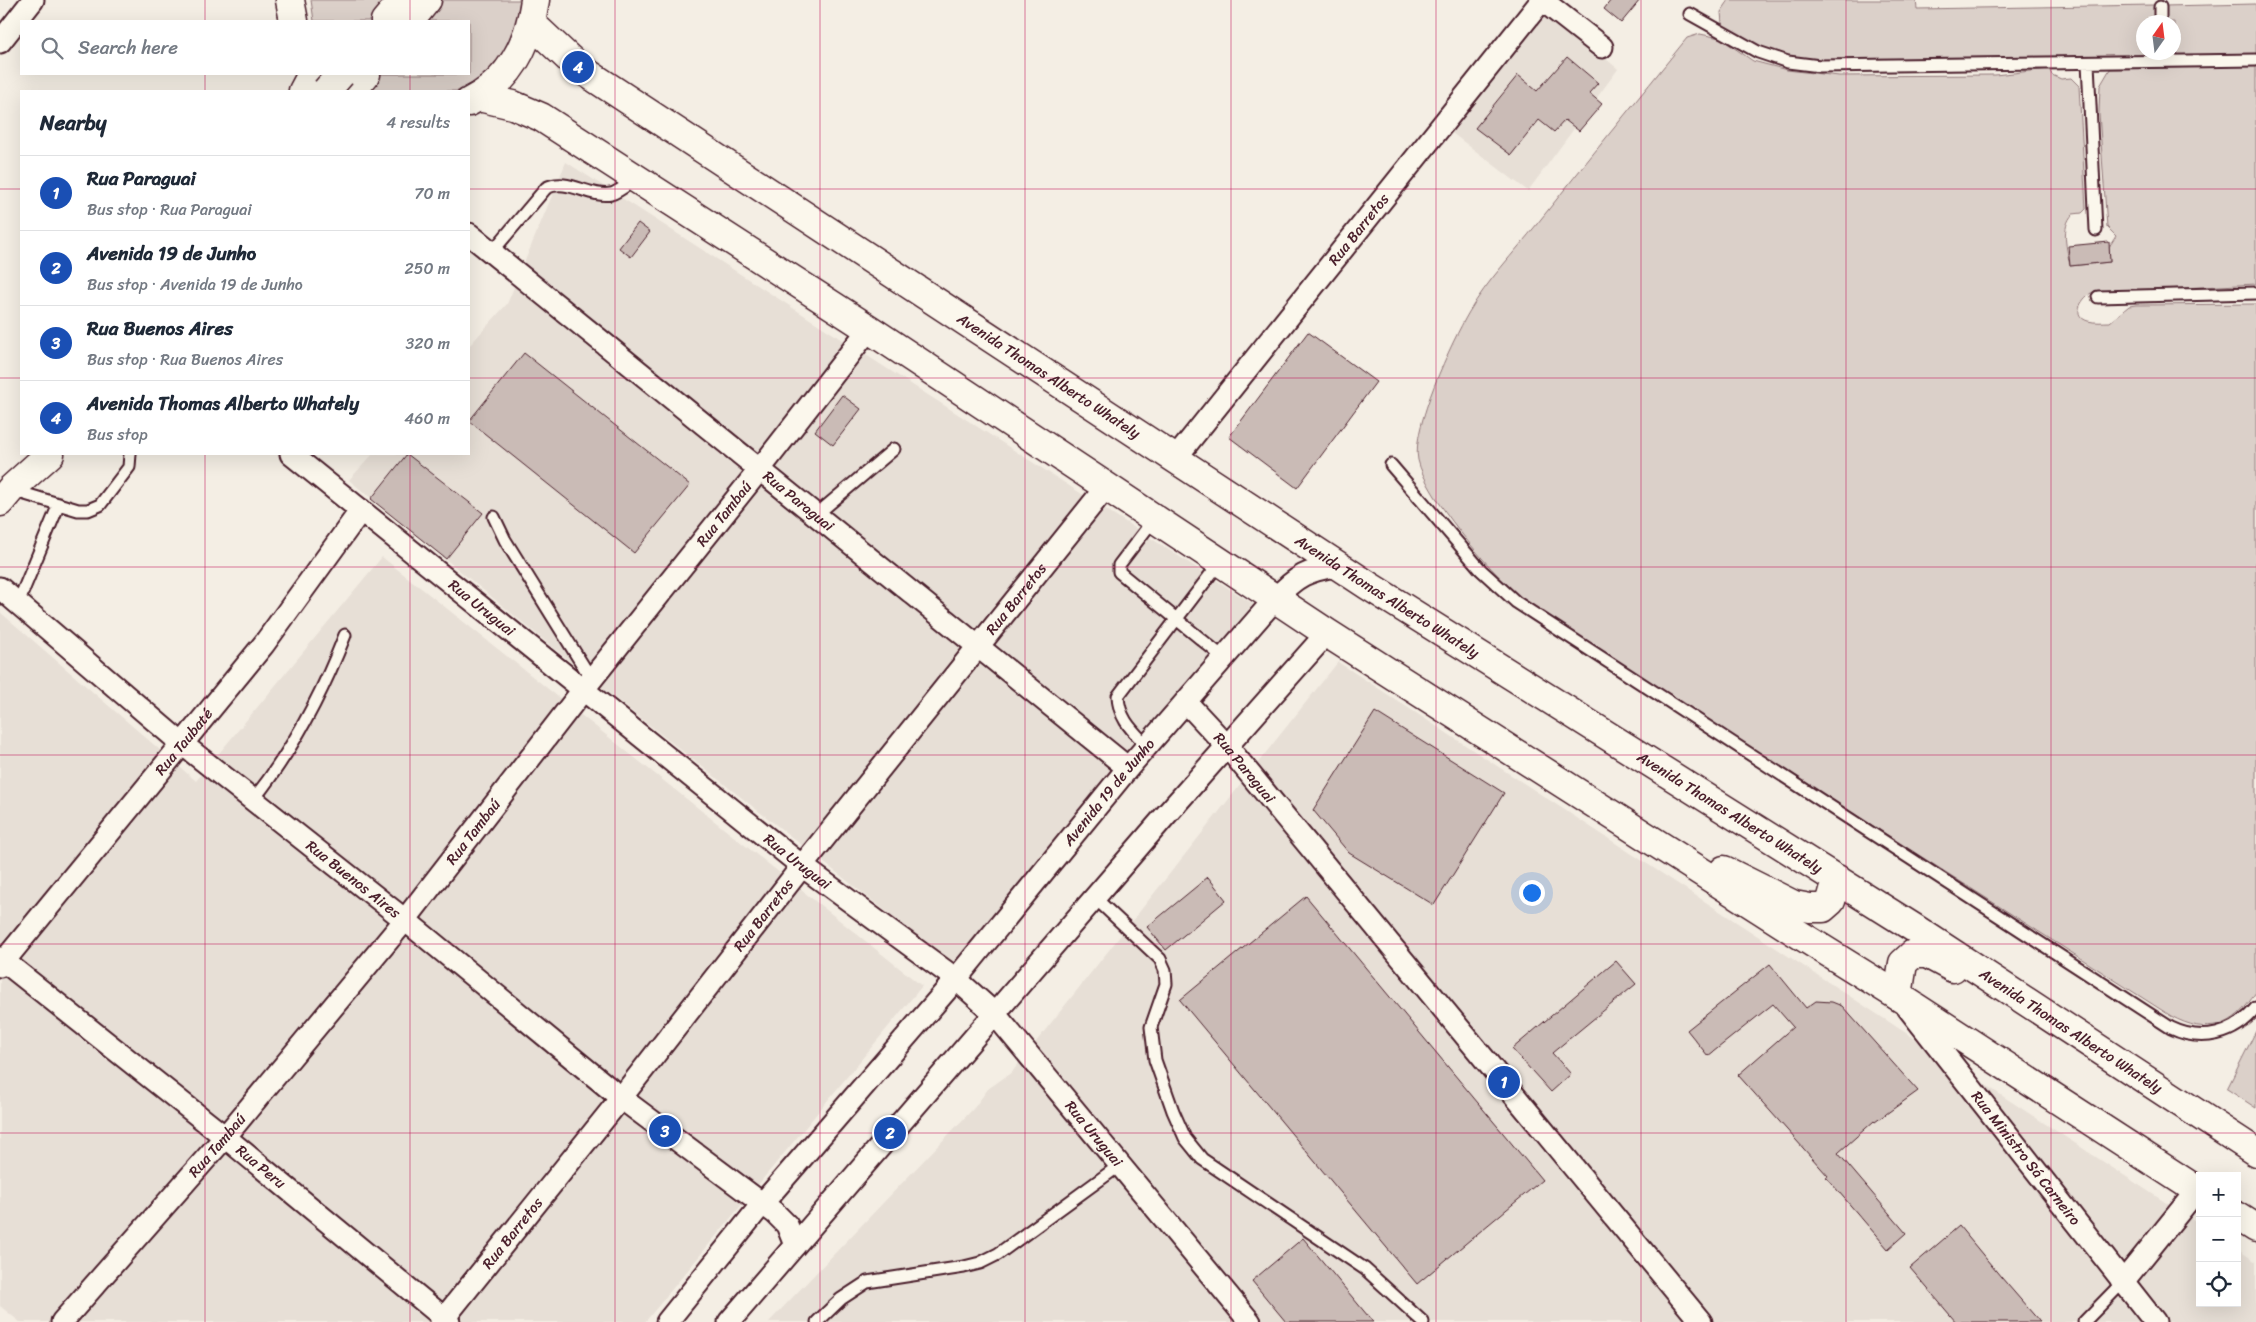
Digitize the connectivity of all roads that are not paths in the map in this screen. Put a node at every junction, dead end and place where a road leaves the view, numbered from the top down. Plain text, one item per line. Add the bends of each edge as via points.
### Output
1 (33, 0) edge
2 (290, 0) edge
3 (404, 0) edge
4 (427, 0) edge
5 (1542, 0) edge
6 (2160, 7) dead end
7 (533, 12) edge
8 (1690, 14) dead end
9 (2160, 15) edge
10 (294, 20) edge
11 (387, 20) edge
12 (411, 20) edge
13 (0, 42) edge
14 (1602, 48) dead end
15 (2181, 58) edge
16 (2136, 59) edge
17 (2256, 60) edge
18 (2088, 63) junction
19 (311, 75) edge
20 (322, 75) edge
21 (340, 75) edge
22 (365, 75) edge
23 (304, 90) edge
24 (327, 90) edge
25 (338, 90) edge
26 (353, 90) edge
27 (474, 99) edge
28 (636, 178) junction
29 (2096, 230) dead end
30 (470, 235) edge
31 (492, 252) junction
32 (2256, 293) edge
33 (2098, 297) dead end
34 (869, 328) junction
35 (894, 449) dead end
36 (31, 455) edge
37 (49, 455) edge
38 (130, 455) edge
39 (292, 455) edge
40 (1175, 459) junction
41 (1391, 465) dead end
42 (760, 469) junction
43 (1106, 487) junction
44 (5, 496) edge
45 (59, 504) junction
46 (361, 510) junction
47 (816, 515) junction
48 (494, 517) dead end
49 (1154, 519) junction
50 (1220, 562) junction
51 (1338, 565) junction
52 (0, 588) edge
53 (1275, 599) junction
54 (18, 603) junction
55 (1177, 618) junction
56 (1327, 633) junction
57 (345, 635) dead end
58 (979, 647) junction
59 (1224, 658) junction
60 (588, 685) junction
61 (1186, 702) junction
62 (181, 743) junction
63 (1226, 745) junction
64 (1147, 746) junction
65 (1128, 768) junction
66 (253, 800) junction
67 (1658, 844) junction
68 (802, 866) junction
69 (1837, 879) junction
70 (1094, 897) junction
71 (405, 920) junction
72 (1, 962) edge
73 (956, 979) junction
74 (1898, 996) junction
75 (2036, 1006) junction
76 (2256, 1008) edge
77 (994, 1013) junction
78 (621, 1098) junction
79 (225, 1137) junction
80 (2256, 1152) edge
81 (1120, 1165) junction
82 (2196, 1189) edge
83 (2196, 1195) edge
84 (762, 1204) junction
85 (2239, 1217) edge
86 (2256, 1228) edge
87 (795, 1245) junction
88 (2122, 1283) junction
89 (445, 1321) edge
90 (62, 1322) edge
91 (667, 1322) edge
92 (729, 1322) edge
93 (817, 1322) edge
94 (1250, 1322) edge
95 (1423, 1322) edge
96 (1701, 1322) edge
97 (2084, 1322) edge
98 (2155, 1322) edge

1 - 13 street
2 - 10 main road
3 - 11 main road
4 - 12 main road
5 - 14 street
5 - 40 street, Rua Barretos
6 - 9 lane
7 - 27 main road via 521,53 502,78
7 - 40 main road, Avenida Thomas Alberto Whately via 578,67
8 - 18 lane via 1758,52 1788,62 1820,66
15 - 17 lane
16 - 18 lane
18 - 29 lane
19 - 23 main road
20 - 25 main road
21 - 24 main road, bridge
22 - 26 main road
27 - 28 main road via 513,105 541,117
28 - 31 lane via 613,193 601,194 553,184 546,188
28 - 34 main road
30 - 31 street, Rua Paraguai
31 - 42 street, Rua Paraguai
32 - 33 lane
34 - 42 street, Rua Tambaú
34 - 43 main road
35 - 47 lane
36 - 44 main road
37 - 44 main road
38 - 45 lane via 129,467 100,506 78,510
39 - 46 street, Rua Uruguai
40 - 51 main road, Avenida Thomas Alberto Whately
41 - 76 lane via 1481,570 1516,602 2170,1028 2190,1035 2217,1034 2241,1024
42 - 47 street, Rua Paraguai
42 - 60 street, Rua Tambaú
43 - 49 main road
43 - 58 street, Rua Barretos
44 - 45 lane
45 - 54 lane
46 - 60 street, Rua Uruguai
46 - 62 street, Rua Taubaté via 264,644
47 - 58 street, Rua Paraguai
48 - 60 lane
49 - 50 main road
49 - 55 lane via 1119,565 1119,572
50 - 53 main road
50 - 55 lane
51 - 53 street, Avenida 19 de Junho via 1310,571 1288,585
51 - 69 main road, Avenida Thomas Alberto Whately
52 - 54 street, Rua Buenos Aires
53 - 56 main road
53 - 59 street, Avenida 19 de Junho
54 - 62 street, Rua Buenos Aires
55 - 59 lane
55 - 64 lane via 1118,696 1118,709 1125,724
56 - 63 street
56 - 67 main road
57 - 66 lane via 313,709
58 - 65 street, Rua Paraguai
58 - 68 street, Rua Barretos
59 - 61 street, Avenida 19 de Junho
60 - 68 street, Rua Uruguai
60 - 71 street, Rua Tambaú
61 - 63 street, Rua Paraguai
61 - 64 street, Avenida 19 de Junho
62 - 66 street, Rua Buenos Aires
62 - 72 street, Rua Taubaté
63 - 70 street
63 - 96 street, Rua Paraguai
64 - 65 street, Avenida 19 de Junho
65 - 73 street, Avenida 19 de Junho
66 - 71 street, Rua Buenos Aires
67 - 69 main road via 1726,870 1802,907 1823,908 1831,901
67 - 74 main road
68 - 73 street, Rua Uruguai
68 - 78 street, Rua Barretos
69 - 75 main road, Avenida Thomas Alberto Whately
70 - 77 street
70 - 95 lane via 1160,959 1165,970 1166,984 1151,1027 1154,1060 1185,1138 1202,1159 1365,1269
71 - 78 street, Rua Buenos Aires
71 - 79 street, Rua Tambaú
72 - 79 street, Rua Peru
73 - 77 street, Rua Uruguai
73 - 84 street, Avenida 19 de Junho
74 - 75 main road via 1903,963 1913,954 1927,954
74 - 82 main road
74 - 88 street, Rua Ministro Sá Carneiro
75 - 80 main road, Avenida Thomas Alberto Whately
77 - 81 street, Rua Uruguai
77 - 87 street
78 - 84 street, Rua Buenos Aires
78 - 89 street, Rua Barretos
79 - 89 street, Rua Peru
79 - 90 street, Rua Tambaú
81 - 93 lane via 998,1254 980,1263 867,1282 841,1299
81 - 94 street, Rua Uruguai
83 - 88 street
84 - 87 street, Rua Buenos Aires via 787,1225
84 - 91 street, Avenida 19 de Junho
85 - 86 main road
87 - 92 street
88 - 97 lane
88 - 98 street, Rua Ministro Sá Carneiro

